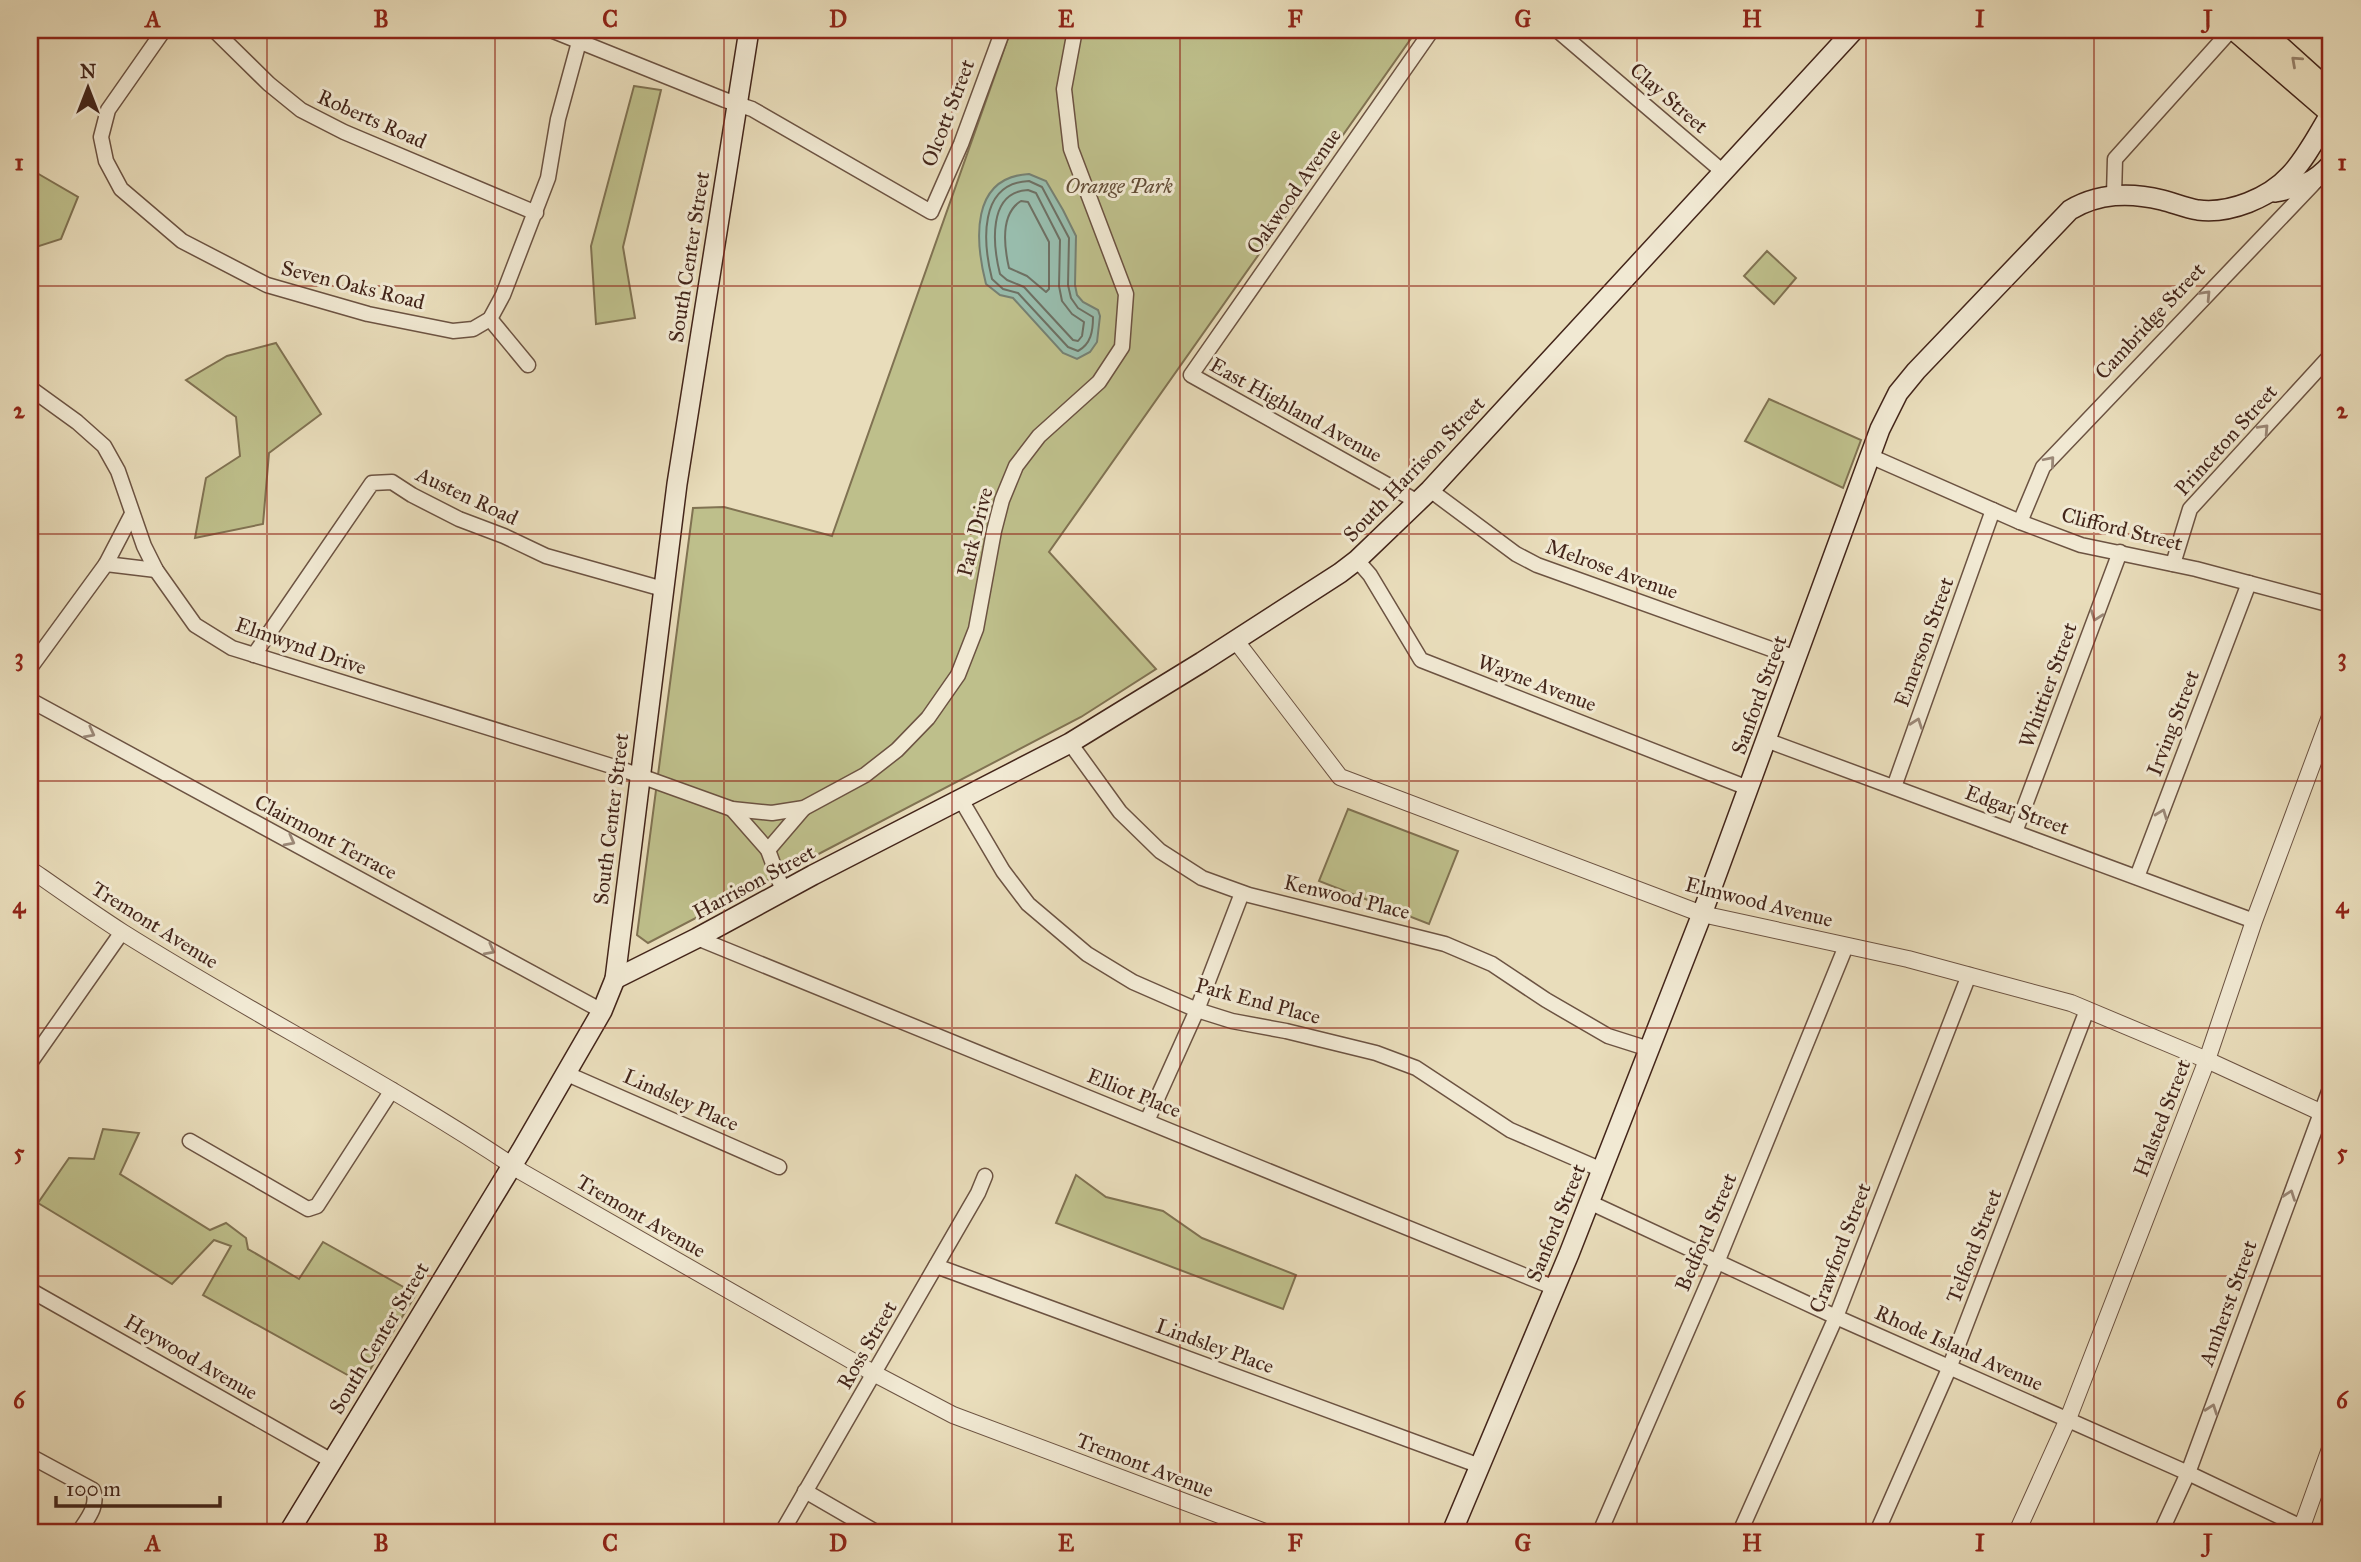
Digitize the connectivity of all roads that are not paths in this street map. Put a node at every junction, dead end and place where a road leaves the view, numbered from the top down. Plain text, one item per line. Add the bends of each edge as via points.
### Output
1 (164, 30) edge
2 (214, 30) edge
3 (551, 30) edge
4 (749, 30) edge
5 (1003, 30) edge
6 (1075, 30) edge
7 (1432, 30) edge
8 (1557, 30) edge
9 (1854, 30) edge
10 (2233, 30) edge
11 (2261, 30) edge
12 (579, 41) junction
13 (2331, 93) edge
14 (737, 104) junction
15 (2331, 113) edge
16 (1722, 171) junction
17 (2325, 171) edge
18 (2270, 192) junction
19 (2114, 195) junction
20 (536, 213) junction
21 (490, 319) junction
22 (2331, 355) edge
23 (528, 365) dead end
24 (1191, 376) joint
25 (30, 388) edge
26 (1870, 456) junction
27 (1424, 496) junction
28 (1993, 510) junction
29 (132, 514) junction
30 (2020, 522) junction
31 (2120, 552) junction
32 (1357, 560) junction
33 (106, 564) junction
34 (2173, 564) junction
35 (156, 570) junction
36 (2249, 583) junction
37 (663, 589) junction
38 (2331, 606) edge
39 (1236, 641) junction
40 (254, 655) junction
41 (1797, 658) junction
42 (30, 668) edge
43 (30, 700) edge
44 (2331, 714) edge
45 (1766, 740) junction
46 (1070, 743) junction
47 (639, 775) junction
48 (1748, 788) junction
49 (1894, 788) junction
50 (960, 799) junction
51 (804, 808) junction
52 (732, 809) junction
53 (914, 823) joint
54 (2015, 832) junction
55 (768, 850) junction
56 (30, 869) edge
57 (2137, 877) junction
58 (783, 891) junction
59 (1242, 892) junction
60 (1702, 914) junction
61 (2253, 920) junction
62 (122, 932) junction
63 (697, 938) junction
64 (1846, 946) junction
65 (1969, 975) junction
66 (615, 979) junction
67 (1197, 1010) junction
68 (2087, 1010) junction
69 (602, 1011) junction
70 (1649, 1049) junction
71 (2207, 1060) junction
72 (30, 1063) edge
73 (565, 1073) junction
74 (2331, 1086) edge
75 (392, 1090) junction
76 (2326, 1115) edge
77 (1147, 1121) junction
78 (190, 1141) dead end
79 (511, 1165) junction
80 (779, 1167) dead end
81 (1602, 1170) junction
82 (985, 1177) dead end
83 (1589, 1202) junction
84 (1718, 1260) junction
85 (936, 1266) junction
86 (1555, 1287) junction
87 (30, 1290) edge
88 (1836, 1317) junction
89 (1949, 1367) junction
90 (875, 1374) junction
91 (2068, 1419) junction
92 (2331, 1446) edge
93 (30, 1456) edge
94 (332, 1461) junction
95 (1480, 1465) junction
96 (2188, 1473) junction
97 (805, 1491) junction
98 (2304, 1531) edge
99 (79, 1532) edge
100 (289, 1532) edge
101 (782, 1532) edge
102 (876, 1532) edge
103 (1265, 1532) edge
104 (1452, 1532) edge
105 (1600, 1532) edge
106 (1740, 1532) edge
107 (1877, 1532) edge
108 (2017, 1532) edge
109 (2161, 1532) edge

1 - 21 street, Seven Oaks Road via 108,110 101,137 106,161 121,189 182,241 267,285 368,314 453,331 473,329
2 - 20 street, Roberts Road via 301,110
3 - 12 street
4 - 14 main road, South Center Street
5 - 14 street, Olcott Street via 932,212
6 - 51 street, Park Drive via 1064,89 1071,149 1126,294 1122,347 1099,382 1040,436 1016,466 994,531 976,629 958,675 928,718 897,750 866,775
7 - 24 street, Oakwood Avenue
8 - 16 street, Clay Street
9 - 16 main road, South Harrison Street
10 - 15 main road
10 - 19 street via 2115,159
13 -> 11 main road
12 - 14 street
12 - 20 street
14 - 37 main road, South Center Street
15 - 18 main road, Sanford Street via 2305,158
16 - 27 main road, South Harrison Street
17 - 18 main road via 2291,189
30 -> 17 street, Cambridge Street via 2043,467
18 - 19 main road, Sanford Street via 2221,210
19 - 26 main road, Sanford Street via 2070,210 1916,371 1891,405
20 - 21 street
21 - 23 street
34 -> 22 street, Princeton Street via 2190,509
24 - 27 street, East Highland Avenue
25 - 29 street, Elmwynd Drive via 104,446
26 - 28 street, Clifford Street
26 - 41 main road, Sanford Street
27 - 32 main road, South Harrison Street
27 - 41 street, Melrose Avenue via 1537,565
28 - 30 street, Clifford Street
49 -> 28 street, Emerson Street
29 - 33 street
29 - 35 street, Elmwynd Drive
30 - 31 street, Clifford Street via 2081,544
31 - 34 street, Clifford Street
31 -> 54 street, Whittier Street
32 - 39 main road, South Harrison Street
32 - 48 street, Wayne Avenue via 1421,660
33 - 35 street
33 - 42 street
34 - 36 street, Clifford Street
35 - 40 street, Elmwynd Drive via 195,625 232,648
36 - 38 street, Clifford Street
57 -> 36 street, Irving Street
37 - 40 street, Austen Road via 546,556 459,519 392,482 372,484
37 - 47 main road, South Center Street
39 - 46 main road, South Harrison Street
39 - 60 street, Elmwood Avenue via 1339,777
40 - 47 street, Elmwynd Drive
41 - 45 main road, Sanford Street
43 -> 69 street, Clairmont Terrace
44 - 61 street, Halsted Street
45 - 48 main road, Sanford Street
45 - 49 street, Edgar Street
46 - 50 main road, South Harrison Street
46 - 59 street, Kenwood Place via 1120,812 1160,851 1202,878
47 - 52 street, Park Drive
47 - 66 main road, South Center Street
48 - 60 main road, Sanford Street
49 - 54 street, Edgar Street
50 - 53 main road, South Harrison Street
50 - 67 street, Park End Place via 1028,904 1087,954 1133,982
51 - 52 street, Park Drive via 772,813
51 - 55 street
52 - 55 street
53 - 58 main road, Harrison Street
54 - 57 street, Edgar Street
55 - 58 street
56 - 62 street, Tremont Avenue
57 - 61 street, Edgar Street
58 - 63 main road, Harrison Street
59 - 67 street
59 - 70 street, Kenwood Place via 1445,944 1492,964 1608,1036
60 - 64 street, Elmwood Avenue
60 - 70 main road, Sanford Street
61 - 71 street, Halsted Street
62 - 72 street
62 - 75 street, Tremont Avenue
63 - 66 main road, Harrison Street
63 - 77 street, Elliot Place
64 - 65 street, Elmwood Avenue
64 - 84 street, Bedford Street
65 - 68 street, Elmwood Avenue
65 - 88 street, Crawford Street
66 - 69 main road, South Center Street
67 - 77 street
67 - 81 street, Park End Place via 1406,1064 1510,1129
68 - 71 street, Elmwood Avenue
68 - 89 street, Telford Street
69 - 73 main road, South Center Street
70 - 81 main road, Sanford Street
71 - 76 street, Elmwood Avenue
71 - 91 street, Halsted Street
73 - 79 main road, South Center Street
73 - 80 street, Lindsley Place
74 - 76 street, Amherst Street
75 - 78 street via 317,1206 308,1209
75 - 79 street, Tremont Avenue
96 -> 76 street, Amherst Street
77 - 86 street, Elliot Place
79 - 90 street, Tremont Avenue
79 - 94 main road, South Center Street
81 - 83 main road, Sanford Street
82 - 85 street, Ross Street
83 - 84 street, Rhode Island Avenue
83 - 86 main road, Sanford Street
84 - 88 street, Rhode Island Avenue
84 - 105 street, Bedford Street
85 - 90 street, Ross Street
85 - 95 street, Lindsley Place
86 - 95 main road, Sanford Street
87 - 94 street, Heywood Avenue
88 - 89 street, Rhode Island Avenue
88 - 106 street, Crawford Street
89 - 91 street, Rhode Island Avenue
89 - 107 street, Telford Street
90 - 97 street, Ross Street
90 - 103 street, Tremont Avenue via 953,1415
91 - 96 street, Rhode Island Avenue
91 - 108 street, Halsted Street
92 - 98 street
93 - 99 street via 93,1490 92,1511
94 - 100 main road, South Center Street
95 - 104 main road, Sanford Street
96 - 98 street, Rhode Island Avenue
96 - 109 street, Amherst Street
97 - 101 street, Ross Street
97 - 102 street

